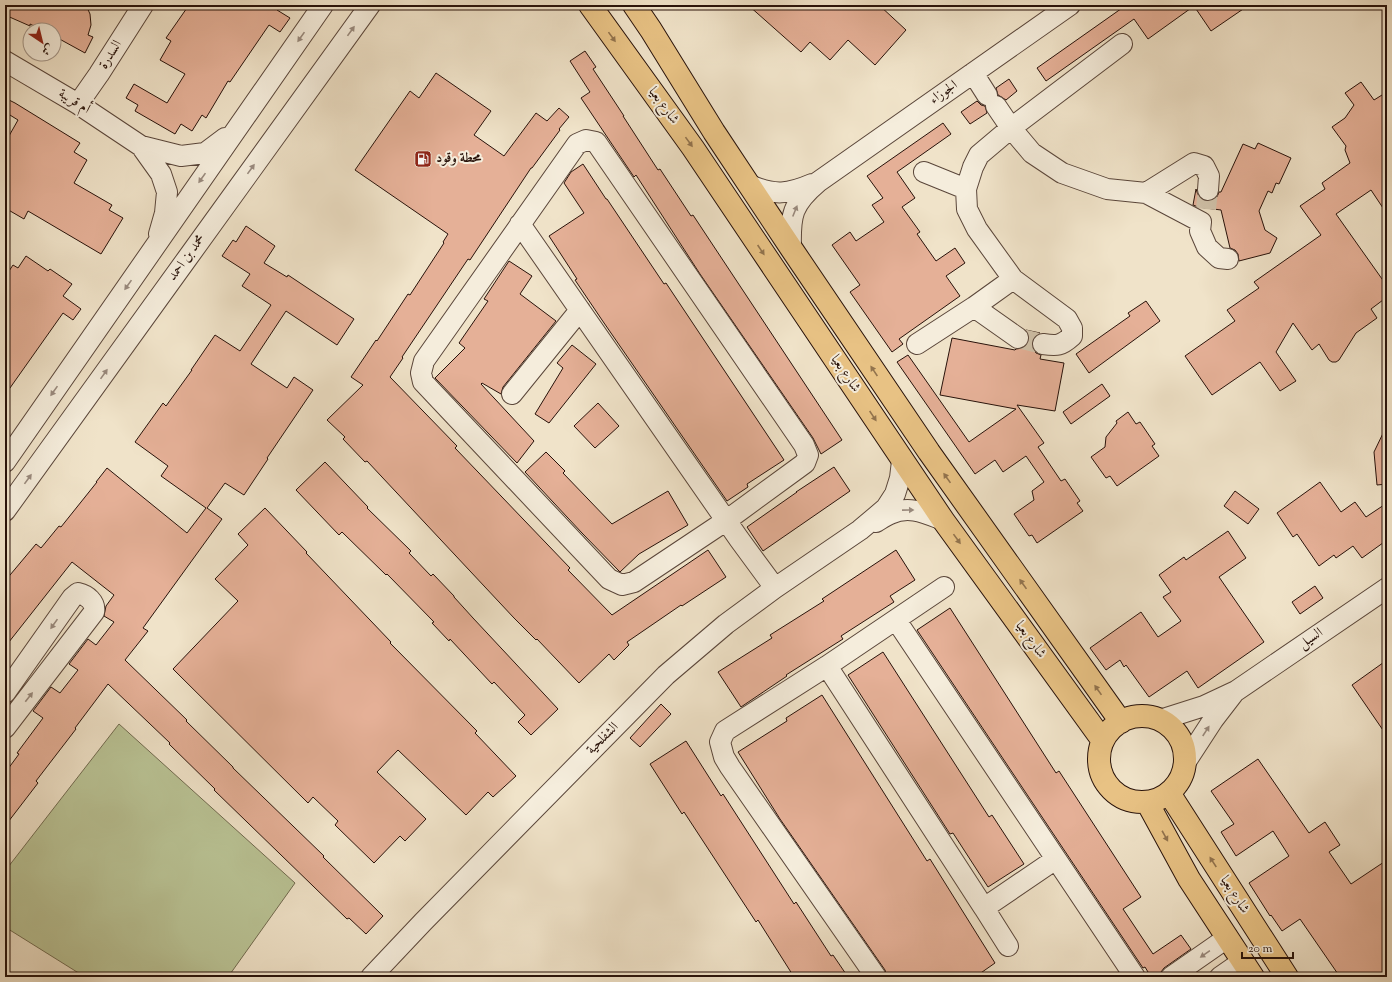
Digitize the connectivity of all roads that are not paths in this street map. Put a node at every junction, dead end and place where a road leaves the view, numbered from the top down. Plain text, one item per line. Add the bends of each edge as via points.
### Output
1 (143, 5) edge
2 (323, 5) edge
3 (370, 5) edge
4 (590, 5) edge
5 (634, 5) edge
6 (1070, 5) edge
7 (1122, 44) dead end
8 (5, 62) edge
9 (973, 73) junction
10 (78, 104) junction
11 (1011, 128) junction
12 (236, 129) junction
13 (141, 146) junction
14 (924, 172) dead end
15 (818, 182) junction
16 (750, 185) junction
17 (966, 190) junction
18 (1146, 193) junction
19 (1205, 207) junction
20 (520, 224) junction
21 (156, 245) junction
22 (791, 248) junction
23 (1228, 259) dead end
24 (1013, 279) junction
25 (974, 307) junction
26 (580, 310) junction
27 (1018, 338) tunnel mouth
28 (917, 344) dead end
29 (1043, 344) tunnel mouth
30 (512, 394) dead end
31 (902, 461) junction
32 (5, 462) edge
33 (5, 511) edge
34 (727, 520) junction
35 (943, 520) junction
36 (860, 530) junction
37 (944, 587) dead end
38 (775, 588) junction
39 (1387, 588) edge
40 (896, 620) junction
41 (827, 666) junction
42 (1236, 691) junction
43 (5, 693) edge
44 (1160, 720) junction
45 (1121, 722) junction
46 (5, 728) edge
47 (1103, 741) junction
48 (1185, 763) junction
49 (1169, 793) junction
50 (1147, 802) junction
51 (1056, 859) junction
52 (984, 908) junction
53 (1227, 938) junction
54 (1008, 946) dead end
55 (1248, 969) edge
56 (1181, 974) edge
57 (371, 977) edge
58 (876, 977) edge
59 (1135, 977) edge
60 (1220, 977) edge
61 (1287, 977) edge

1 - 10 street, السدرة
2 -> 12 street
33 -> 3 street, محمد بن احمد
4 -> 31 main road, شارع بعيا via 693,148
5 - 16 main road, شارع بعيا
6 - 9 street, الجوزاء
7 - 11 street
8 - 10 street, أم قريبة
9 - 11 street
9 - 15 street, الجوزاء
10 - 13 street, أم قريبة
11 - 17 street via 979,155
11 - 18 street via 1032,153 1062,173 1106,189
12 - 13 street, أم قريبة via 205,153 181,156
12 -> 21 street
13 - 21 street, أم قريبة via 161,174 167,192 165,213
14 - 17 street
15 - 16 street via 785,193 773,193
22 -> 15 street via 790,223 794,211 800,200
16 - 22 main road, شارع بعيا
17 - 24 street via 967,209 977,229
18 - 19 street
18 - 19 street via 1194,163 1204,166 1210,176
19 - 23 street via 1200,231 1207,247 1219,258
20 - 26 street
20 - 34 street via 424,361 420,373 423,382 609,579 622,585 634,582
20 - 34 street via 577,144 586,140 596,142 804,445 808,455 805,463
21 -> 32 street
45 -> 22 main road, شارع بعيا via 929,452
24 - 25 street
24 - 29 street via 1067,319 1072,328 1072,336 1065,342 1056,346
25 - 27 street
25 - 28 street
26 - 30 street
26 - 34 street
31 - 35 main road, شارع بعيا
31 - 36 street, الشفلحية via 895,494 886,508
34 - 38 street
36 -> 35 street, الشفلحية via 892,513 907,509
35 -> 47 main road, شارع بعيا
36 - 38 street, الشفلحية
37 - 40 street
38 - 57 street, الشفلحية via 726,624 666,675
39 - 42 street, السيل
40 - 41 street
40 - 51 street
41 - 52 street
41 - 58 street via 725,731 720,742 730,767
42 - 44 street, السيل via 1204,706
48 -> 42 street, السيل via 1213,720
46 -> 43 street via 94,612 93,602 78,593 72,598
44 - 45 main road via 1147,716 1133,717
44 - 48 main road via 1171,727 1179,737
45 - 47 main road via 1110,730
47 - 50 main road via 1099,754 1100,766 1104,779 1111,789 1122,797
48 - 49 main road via 1177,784
49 - 50 main road
61 -> 49 main road, شارع بعيا
50 -> 53 main road, شارع بعيا via 1189,879
51 - 52 street
51 - 59 street
52 - 54 street
53 - 55 main road, شارع بعيا
53 -> 56 street
55 - 60 street

